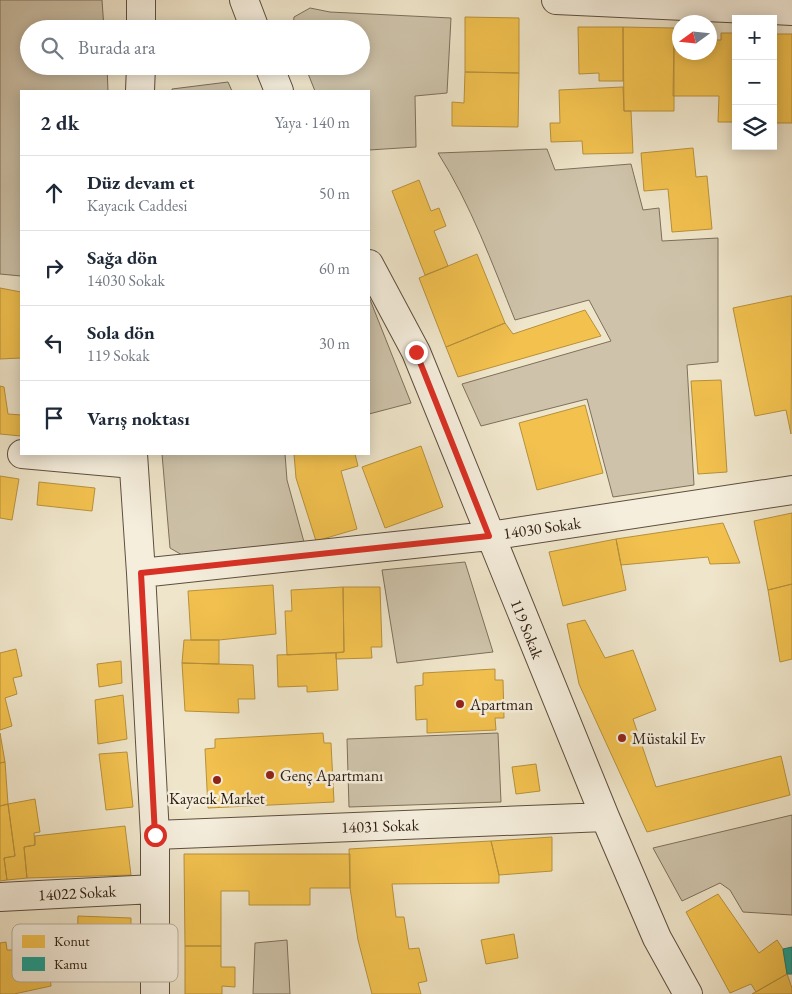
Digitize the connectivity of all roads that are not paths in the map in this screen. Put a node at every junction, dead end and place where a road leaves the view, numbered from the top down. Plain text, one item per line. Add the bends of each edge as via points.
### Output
1 (141, 0) edge
2 (244, 0) edge
3 (556, 0) edge
4 (792, 11) edge
5 (141, 20) edge
6 (252, 20) edge
7 (141, 75) edge
8 (273, 75) edge
9 (140, 90) edge
10 (279, 90) edge
11 (370, 266) edge
12 (0, 452) edge
13 (20, 454) edge
14 (44, 455) edge
15 (133, 459) edge
16 (792, 490) edge
17 (489, 536) junction
18 (141, 573) junction
19 (604, 817) junction
20 (155, 835) junction
21 (154, 889) junction
22 (0, 897) edge
23 (154, 924) edge
24 (688, 994) edge

1 - 5 street
2 - 6 street
3 - 4 street
7 - 9 street
8 - 10 street
11 - 17 street, 119 Sokak via 416,352
12 - 13 street
14 - 15 street
15 - 18 street
16 - 17 street, 14030 Sokak
17 - 18 street, 14030 Sokak
17 - 19 street, 119 Sokak
18 - 20 street
19 - 20 street, 14031 Sokak
19 - 24 street, 119 Sokak via 657,938
20 - 21 street
21 - 22 street, 14022 Sokak
21 - 23 street

